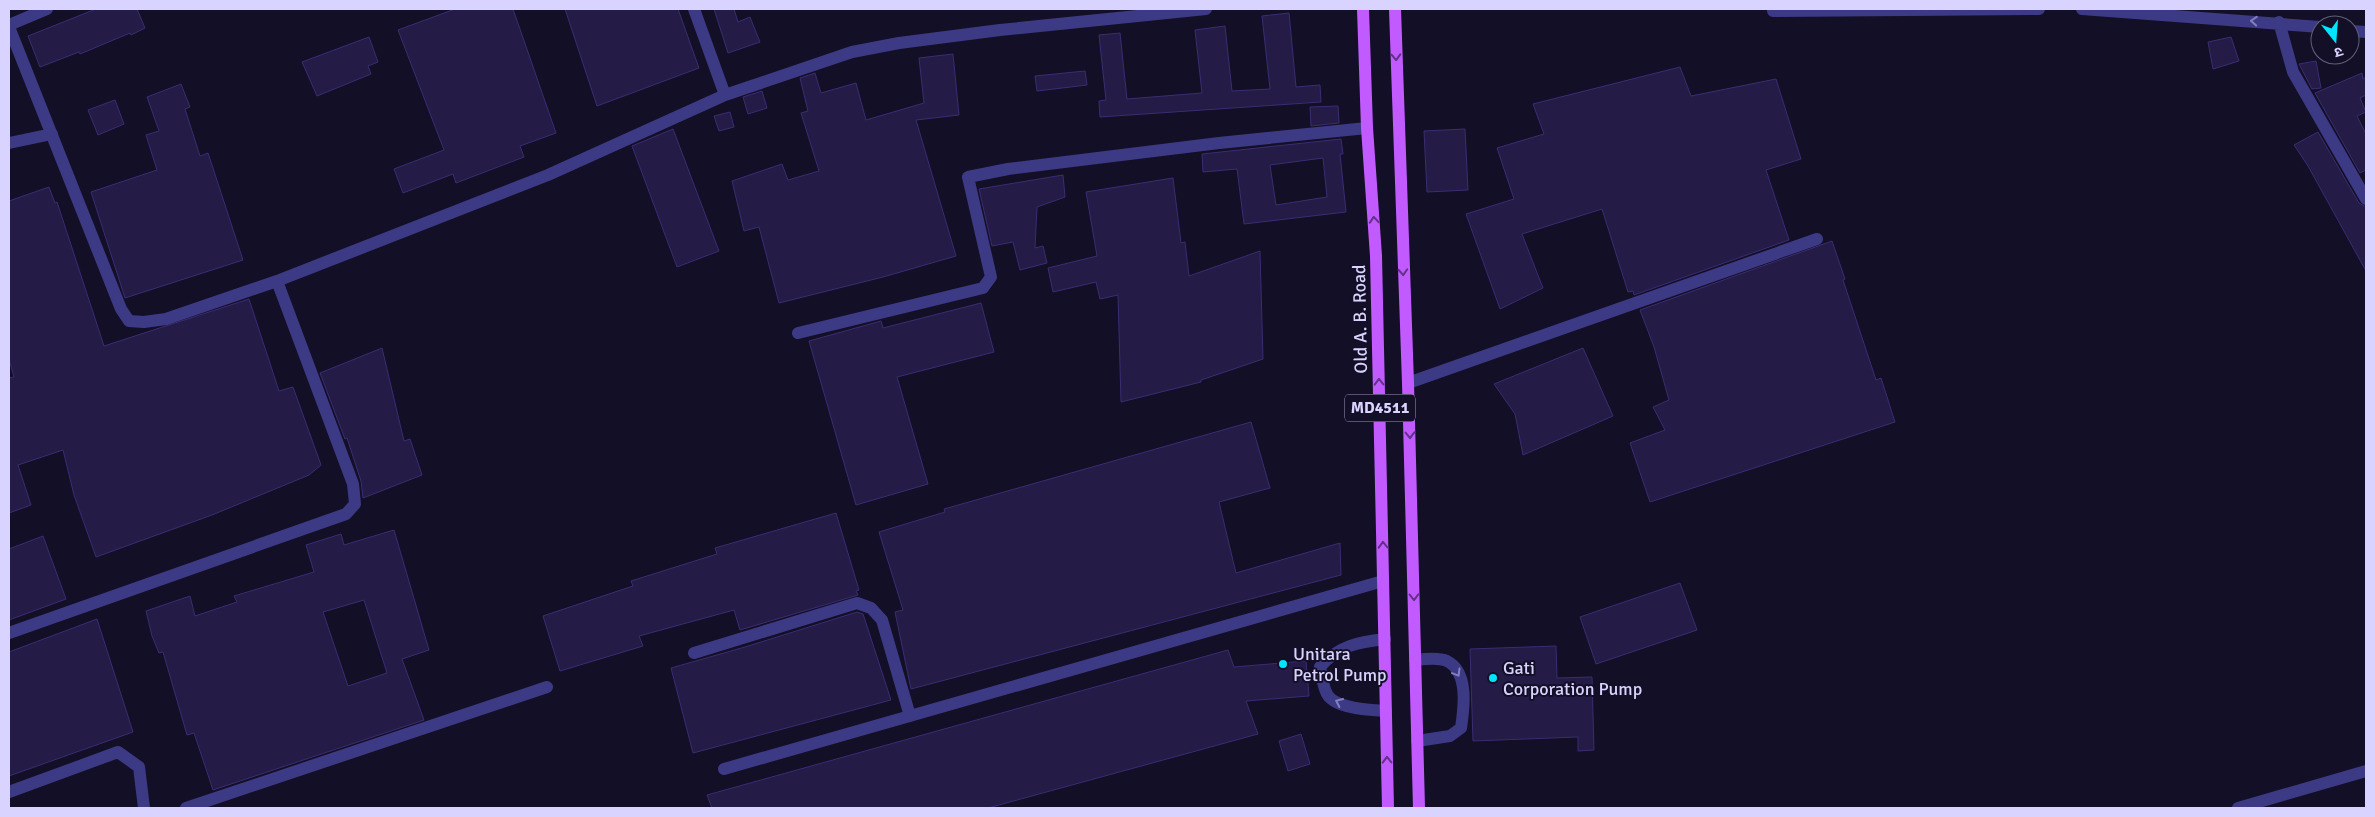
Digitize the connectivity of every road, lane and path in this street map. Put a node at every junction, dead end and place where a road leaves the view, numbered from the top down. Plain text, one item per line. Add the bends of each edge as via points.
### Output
1 (47, 9) edge
2 (694, 9) edge
3 (1206, 9) edge
4 (1363, 9) edge
5 (1395, 9) edge
6 (1772, 9) edge
7 (2039, 9) edge
8 (2082, 9) edge
9 (2149, 11) edge
10 (2188, 12) edge
11 (2279, 22) junction
12 (9, 26) edge
13 (2310, 26) edge
14 (725, 95) junction
15 (1367, 128) junction
16 (52, 134) junction
17 (9, 143) edge
18 (2366, 199) edge
19 (1816, 239) dead end
20 (277, 281) junction
21 (798, 333) dead end
22 (1408, 383) junction
23 (1384, 581) junction
24 (9, 633) edge
25 (1385, 639) junction
26 (694, 654) dead end
27 (1415, 660) junction
28 (547, 687) dead end
29 (1386, 711) junction
30 (910, 716) junction
31 (1417, 741) junction
32 (724, 769) dead end
33 (2366, 771) edge
34 (9, 792) edge
35 (144, 808) edge
36 (186, 808) edge
37 (1388, 808) edge
38 (1418, 808) edge
39 (2238, 808) edge

1 - 12 street
2 - 14 street
3 - 14 street via 899,43 852,52
4 - 15 main road, Old A. B. Road / MD4511
5 -> 22 main road, MD4511
6 - 7 street
8 - 9 street
9 - 10 street
11 -> 10 street
11 - 13 street
11 - 18 street via 2293,72
12 - 16 street
14 - 20 street via 548,175
15 - 21 street via 1219,143 1008,169 968,177 991,277 983,288
23 -> 15 main road, Old A. B. Road / MD4511 via 1376,256
16 - 17 street
16 - 20 street via 121,309 129,321 166,319
19 - 22 street
20 - 24 street via 353,484 355,504 346,514
22 -> 27 main road, MD4511
23 - 25 main road, Old A. B. Road / MD4511
23 - 30 street
25 - 29 main road, Old A. B. Road / MD4511
29 -> 25 street via 1337,703 1327,696 1320,667 1331,655 1347,648
26 - 30 street via 857,603 871,608 882,620
27 - 31 main road, MD4511
27 -> 31 street via 1447,660 1454,667 1462,680 1464,712 1461,728 1450,736
28 - 36 street
37 -> 29 main road, Old A. B. Road / MD4511
30 - 32 street
31 - 38 main road, MD4511
33 - 39 street
34 - 35 street via 118,752 138,767

